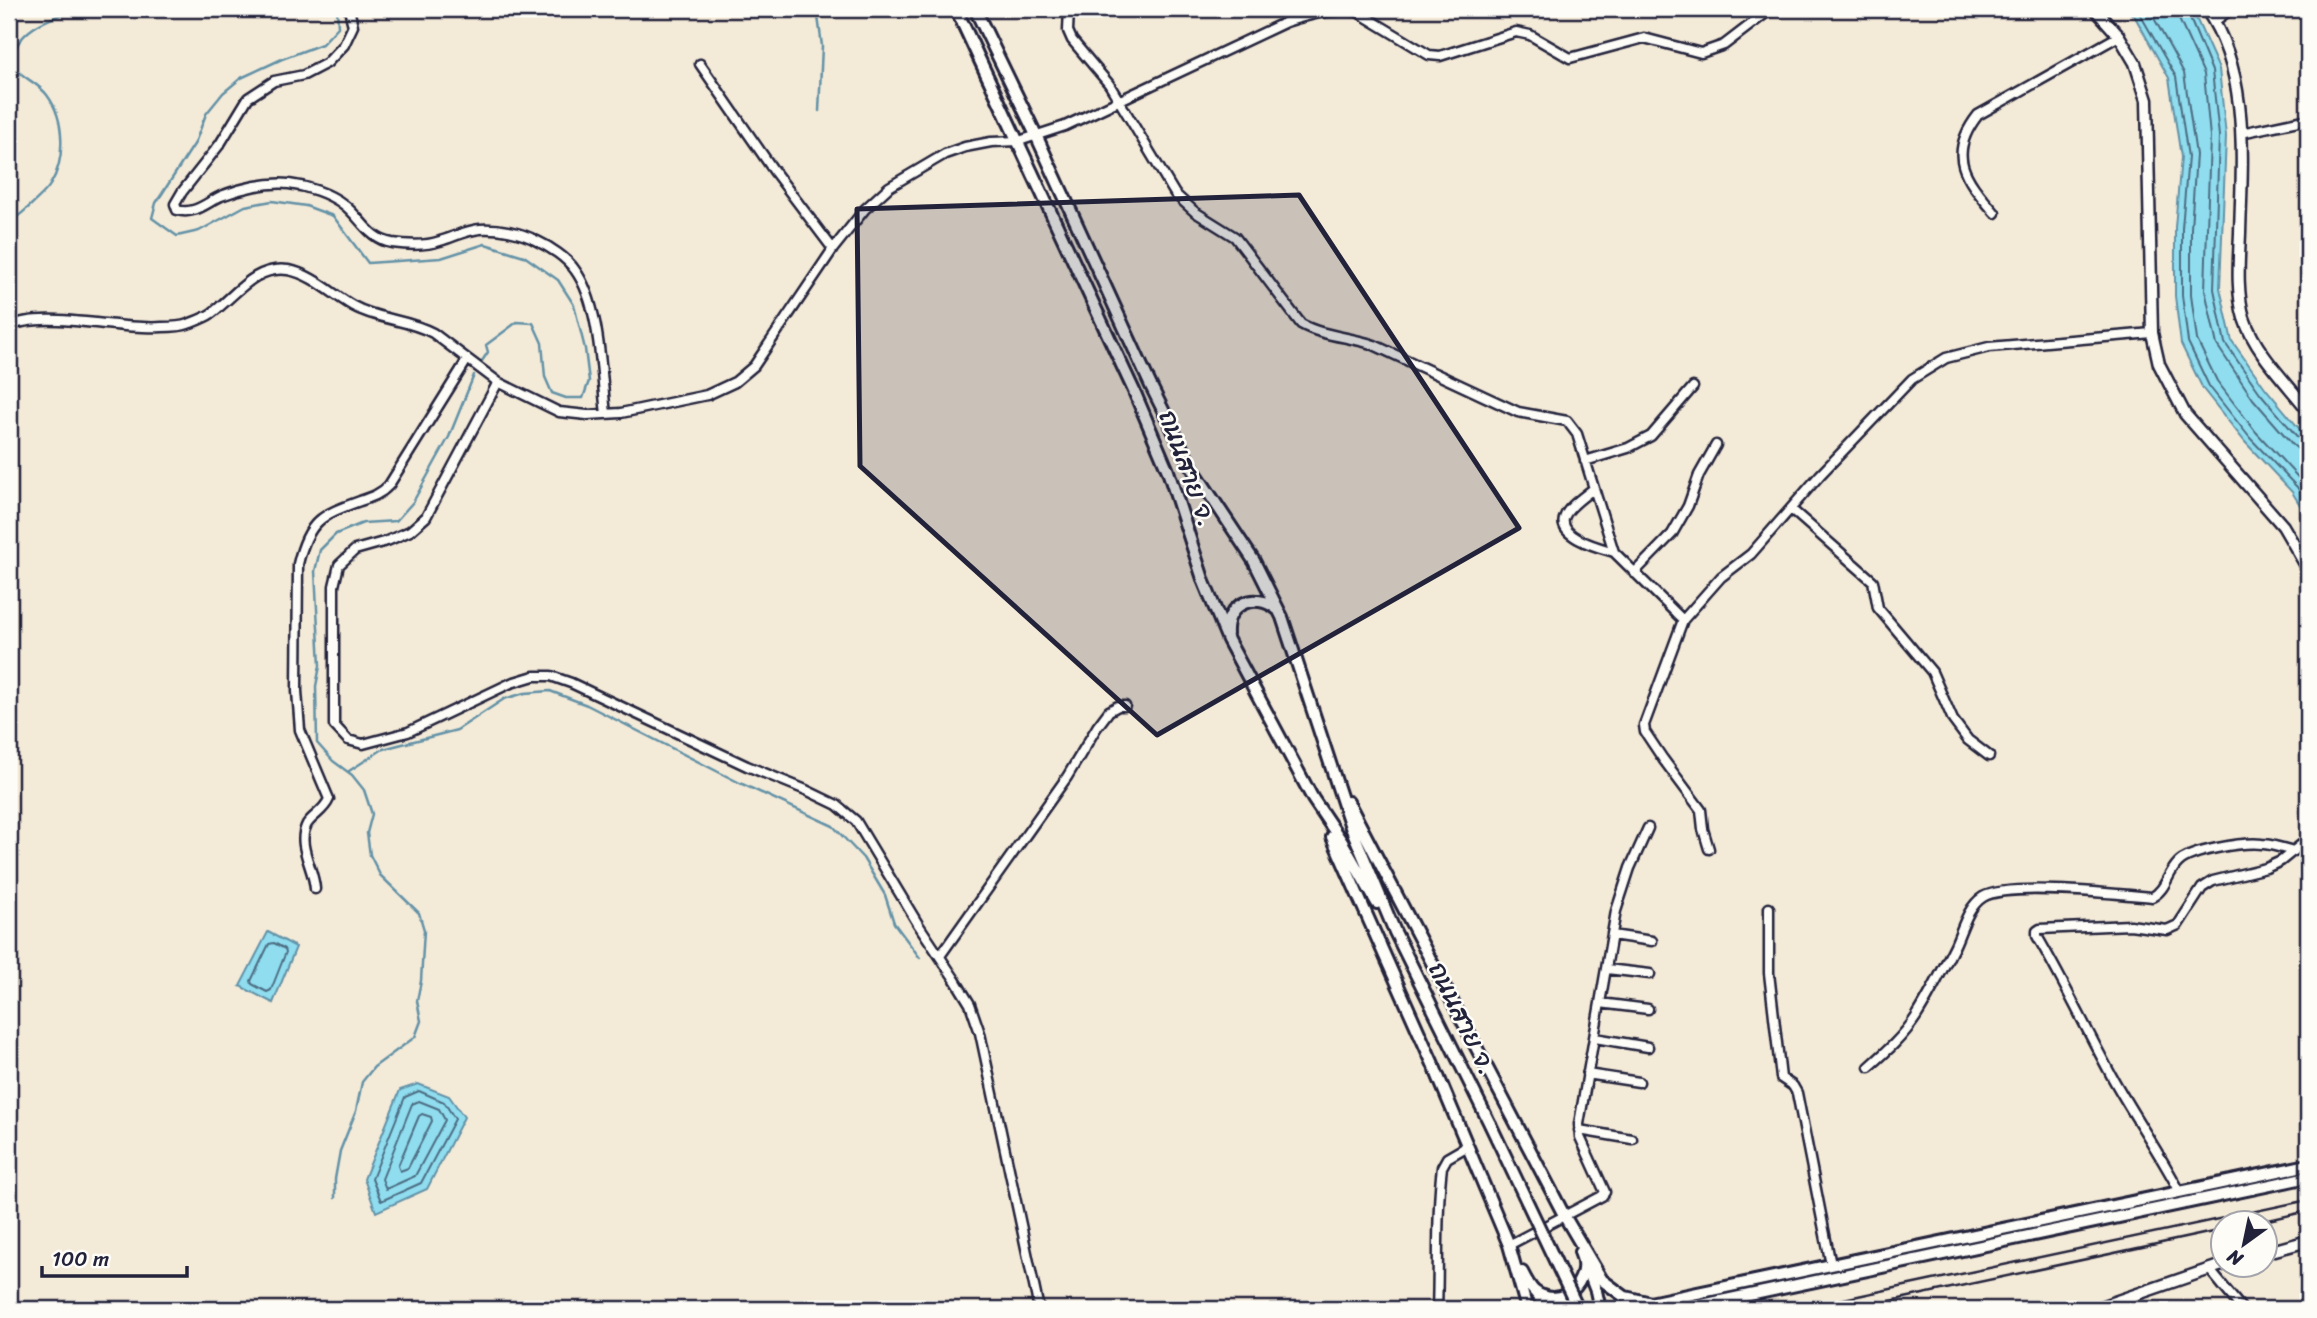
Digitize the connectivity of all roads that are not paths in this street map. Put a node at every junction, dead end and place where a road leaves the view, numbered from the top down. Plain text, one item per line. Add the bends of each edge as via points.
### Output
1 (349, 9) edge
2 (956, 9) edge
3 (975, 9) edge
4 (1069, 9) edge
5 (1771, 9) edge
6 (2095, 9) edge
7 (2206, 9) edge
8 (2231, 9) edge
9 (2215, 21) junction
10 (2119, 36) junction
11 (700, 64) dead end
12 (1118, 99) junction
13 (2308, 119) edge
14 (2241, 133) junction
15 (1037, 135) junction
16 (1019, 141) junction
17 (1995, 213) dead end
18 (833, 249) junction
19 (9, 327) edge
20 (2152, 333) junction
21 (467, 360) junction
22 (498, 382) junction
23 (1693, 387) dead end
24 (2308, 410) edge
25 (606, 414) junction
26 (1716, 445) dead end
27 (1585, 461) junction
28 (1593, 489) junction
29 (1791, 509) junction
30 (1614, 552) junction
31 (2308, 569) edge
32 (1634, 573) junction
33 (1282, 617) junction
34 (1683, 620) junction
35 (1228, 640) junction
36 (1125, 706) dead end
37 (1989, 756) dead end
38 (1338, 784) junction
39 (1313, 799) junction
40 (1648, 828) dead end
41 (2308, 839) edge
42 (1709, 849) dead end
43 (2294, 851) junction
44 (315, 889) dead end
45 (1769, 908) dead end
46 (1395, 932) junction
47 (1612, 935) junction
48 (1652, 941) dead end
49 (940, 956) junction
50 (1607, 969) junction
51 (1650, 974) dead end
52 (1601, 1003) junction
53 (1648, 1009) dead end
54 (1595, 1038) junction
55 (1648, 1047) dead end
56 (1869, 1068) dead end
57 (1587, 1074) junction
58 (1639, 1082) dead end
59 (1579, 1129) junction
60 (1633, 1139) dead end
61 (1466, 1147) junction
62 (2308, 1165) edge
63 (2308, 1177) edge
64 (2180, 1192) junction
65 (1565, 1217) junction
66 (1974, 1235) junction
67 (2308, 1241) edge
68 (1508, 1245) junction
69 (1976, 1247) junction
70 (2278, 1249) edge
71 (1584, 1259) junction
72 (1831, 1265) junction
73 (2208, 1269) edge
74 (2218, 1280) edge
75 (1534, 1290) junction
76 (1653, 1303) junction
77 (1039, 1309) edge
78 (1437, 1309) edge
79 (1527, 1309) edge
80 (1549, 1309) edge
81 (1578, 1309) edge
82 (1600, 1309) edge
83 (1621, 1309) edge
84 (1684, 1309) edge
85 (2094, 1309) edge
86 (2242, 1309) edge

1 - 25 street via 353,26 344,45 327,63 304,75 274,81 248,98 220,144 182,192 175,204 177,210 200,209 248,187 288,184 329,195 373,235 392,243 437,242 468,230 496,229 547,245 573,267 590,301
2 - 16 main road, ถนนสาย จ.
3 - 15 main road, ถนนสาย จ.
4 - 12 street via 1072,40
5 - 12 street via 1724,46 1702,54 1644,38 1570,58 1516,32 1440,56 1429,55 1365,15 1346,9 1272,28
6 - 10 street
7 - 9 street
8 - 9 street
9 - 14 street via 2237,88
10 - 17 street via 1979,115 1972,124 1962,167
10 - 20 street via 2135,63 2147,100
11 - 18 street
12 - 15 street
12 - 27 street via 1175,194 1236,237 1301,324 1374,345 1518,412 1567,421 1577,434
13 - 14 street
14 - 24 street via 2239,249 2244,319 2257,345
15 - 16 street
15 - 33 main road, ถนนสาย จ. via 1191,466 1254,561
16 - 18 street via 991,142 945,154 889,187 864,209
16 - 35 main road, ถนนสาย จ. via 1168,471
18 - 25 street via 761,357 742,377 693,400
19 - 21 street via 32,321 140,329 184,326 210,314 252,278 269,270 287,270 307,276 368,313 421,326
20 - 29 street via 1989,347 1947,358 1912,379
20 - 31 street via 2159,364 2185,414 2283,526
21 - 22 street
21 - 44 street via 389,485 375,496 328,513 302,547 298,564 300,730 329,799 303,833
22 - 25 street via 559,412
22 - 49 street via 426,517 410,531 355,550 340,565 334,586 334,725 348,740 363,744 408,732 511,682 551,676 571,683 837,805 863,830
23 - 27 street via 1651,436
26 - 32 street via 1672,534
27 - 28 street
28 - 30 street
28 - 30 street via 1567,512 1564,523 1576,538
29 - 34 street
29 - 37 street via 1873,581 1878,608 1932,672 1953,720 1968,740
30 - 32 street
32 - 34 street
33 - 35 main road via 1269,603 1242,603 1229,616
33 - 38 main road, ถนนสาย จ.
34 - 42 street via 1644,725 1701,810
35 - 39 main road, ถนนสาย จ.
36 - 49 street via 1109,711 1097,727 1067,777
38 - 46 main road, ถนนสาย จ.
38 - 65 main road
39 - 46 main road, ถนนสาย จ.
39 - 61 main road
40 - 47 street via 1630,868
41 - 43 street
43 - 56 street via 2261,844 2197,852 2183,858 2152,897 2014,890 1982,897 1974,904 1917,1016
43 - 64 street via 2266,868 2213,881 2202,888 2178,925 2167,930 2130,925 2037,931 2112,1076
45 - 72 street via 1769,974 1781,1078 1797,1093
46 - 81 main road, ถนนสาย จ., bridge
47 - 48 street
47 - 50 street
49 - 77 street via 970,1004 980,1033
50 - 51 street
50 - 52 street
52 - 53 street
52 - 54 street
54 - 55 street
54 - 57 street
57 - 58 street
57 - 59 street
59 - 60 street
59 - 65 street via 1605,1192
61 - 68 main road
61 - 78 street via 1447,1157 1442,1167
62 - 64 main road
63 - 69 main road
64 - 66 main road
65 - 68 street
65 - 71 main road
65 - 76 main road via 1602,1280 1625,1297
66 - 69 main road
66 - 72 main road
67 - 70 street
68 - 75 main road
68 - 79 main road
69 - 84 main road
71 - 75 main road via 1583,1276 1572,1290 1554,1297
71 - 82 main road
72 - 76 main road
73 - 85 street
74 - 86 street
75 - 80 main road
76 - 83 main road

